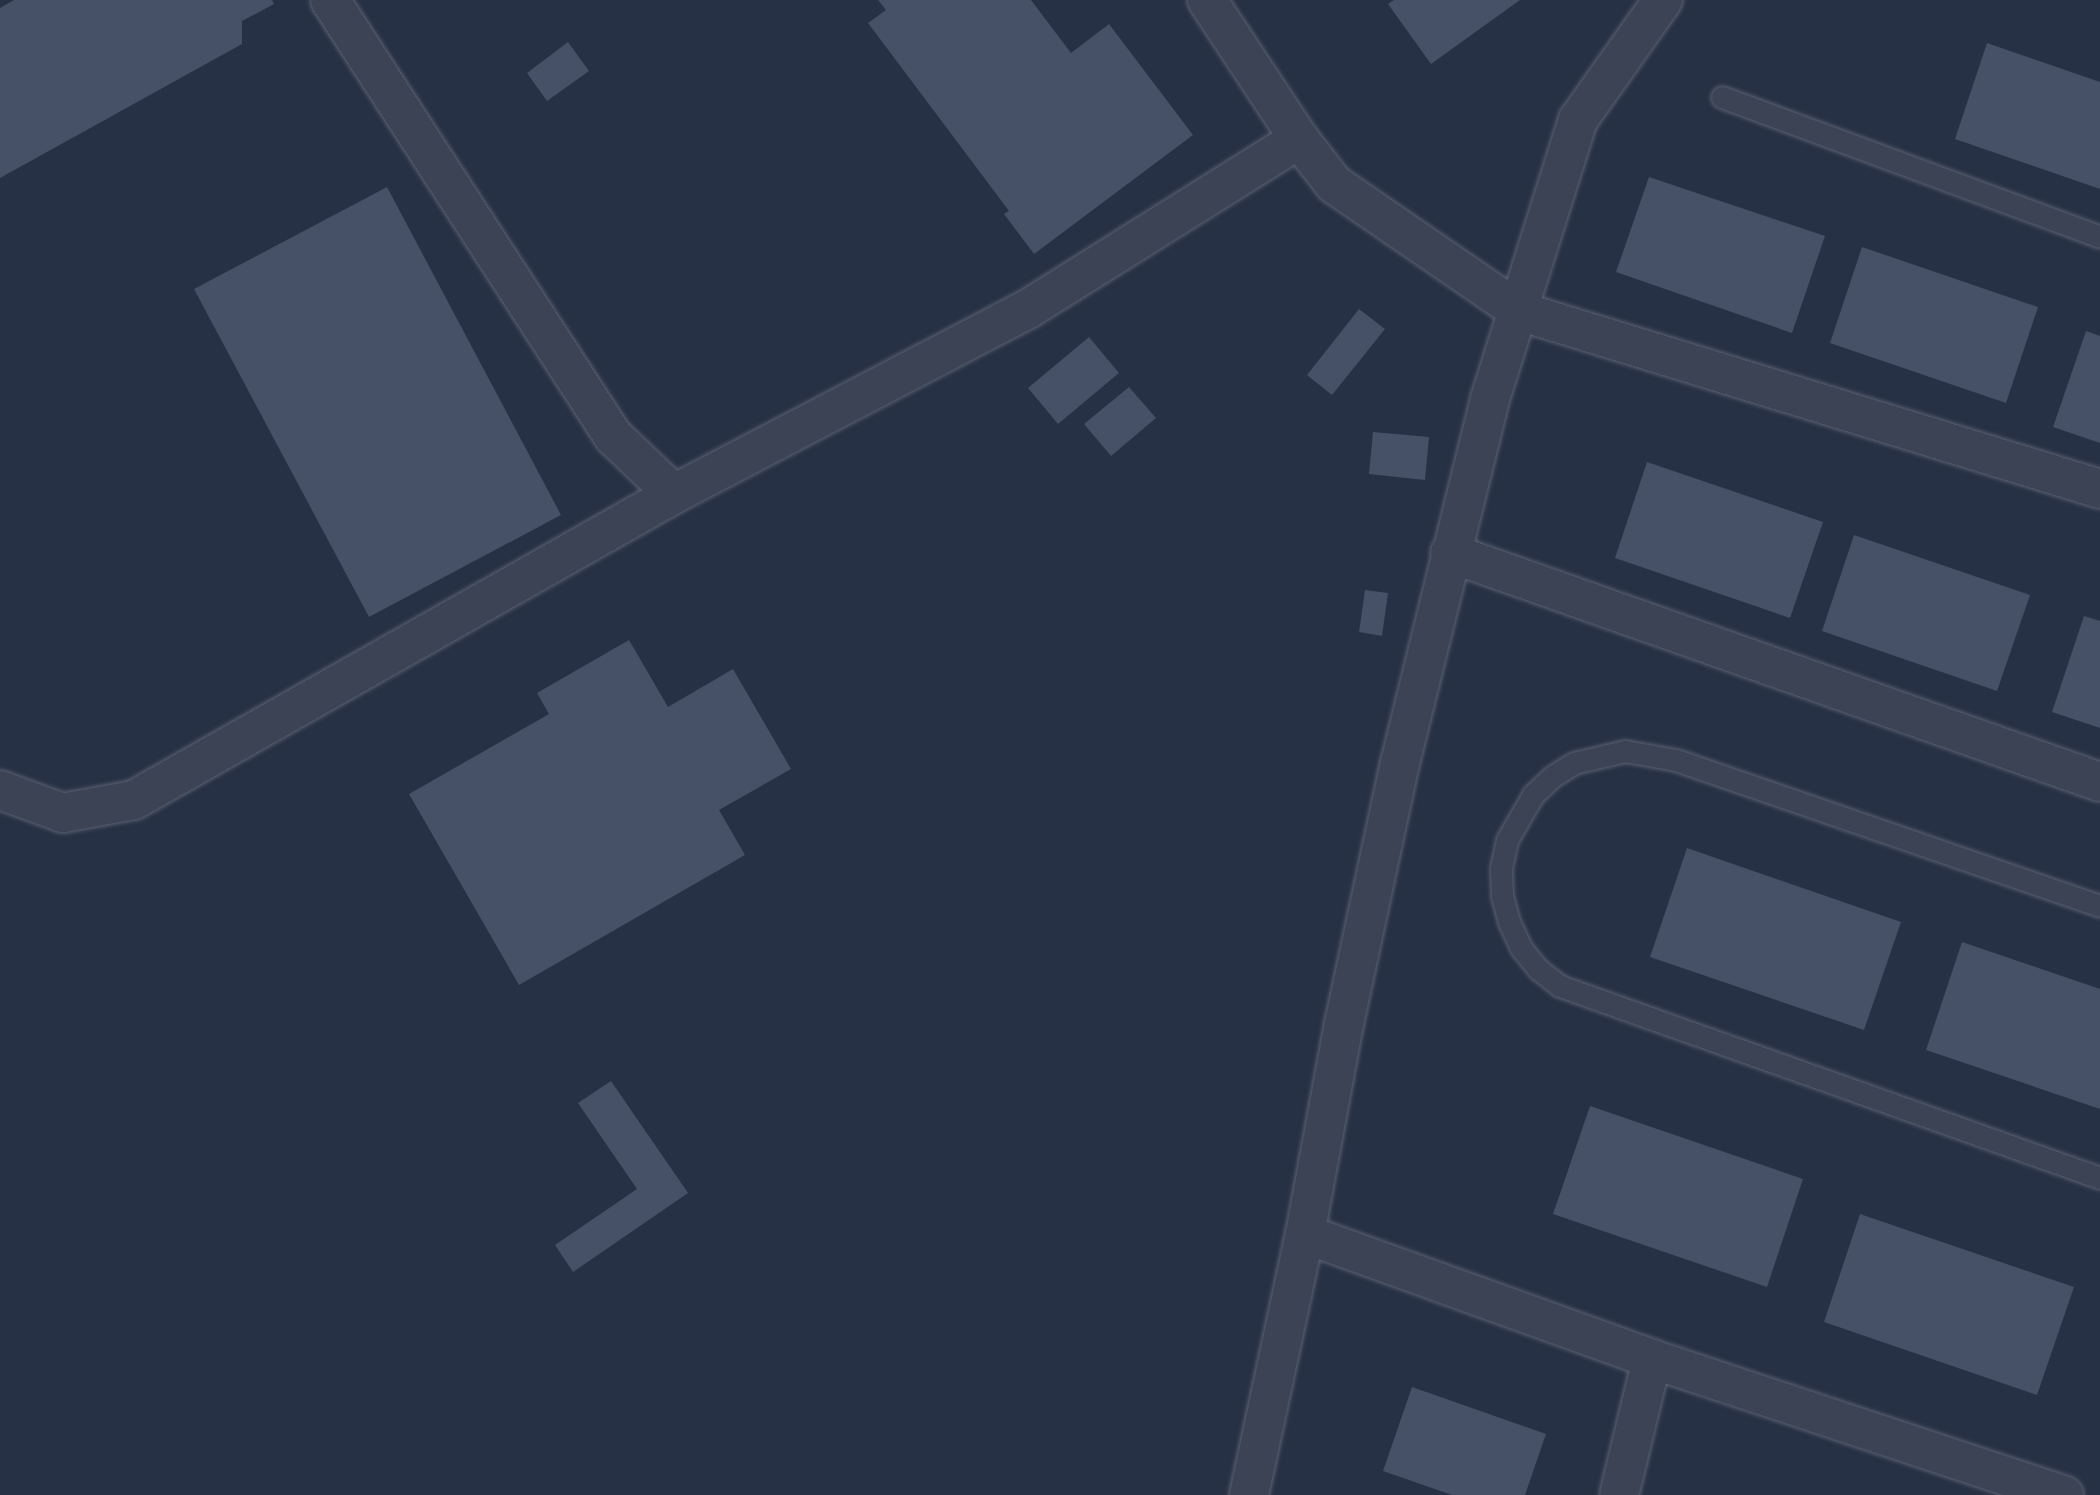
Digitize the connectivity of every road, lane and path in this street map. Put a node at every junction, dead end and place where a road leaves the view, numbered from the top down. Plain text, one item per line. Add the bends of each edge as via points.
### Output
1 (330, 0) edge
2 (1207, 0) edge
3 (1663, 0) edge
4 (1722, 97) dead end
5 (1299, 139) junction
6 (2100, 237) edge
7 (1518, 311) junction
8 (2100, 489) edge
9 (674, 494) junction
10 (1450, 553) junction
11 (2100, 782) edge
12 (0, 790) edge
13 (2100, 906) edge
14 (2100, 1178) edge
15 (1305, 1234) junction
16 (1652, 1359) junction
17 (1249, 1495) edge
18 (1619, 1495) edge
19 (2064, 1495) edge

1 - 9 street via 613,436
2 - 5 street
3 - 7 street via 1578,120
4 - 6 lane
5 - 7 street via 1334,184
5 - 9 street via 1028,309
7 - 8 street
7 - 10 street
9 - 12 street via 134,800 63,813
10 - 11 street
10 - 15 street via 1344,1024
13 - 14 lane via 1676,760 1625,751 1574,763 1532,795 1507,840 1501,868 1502,895 1521,948 1560,986
15 - 16 street
15 - 17 street
16 - 18 street
16 - 19 street

